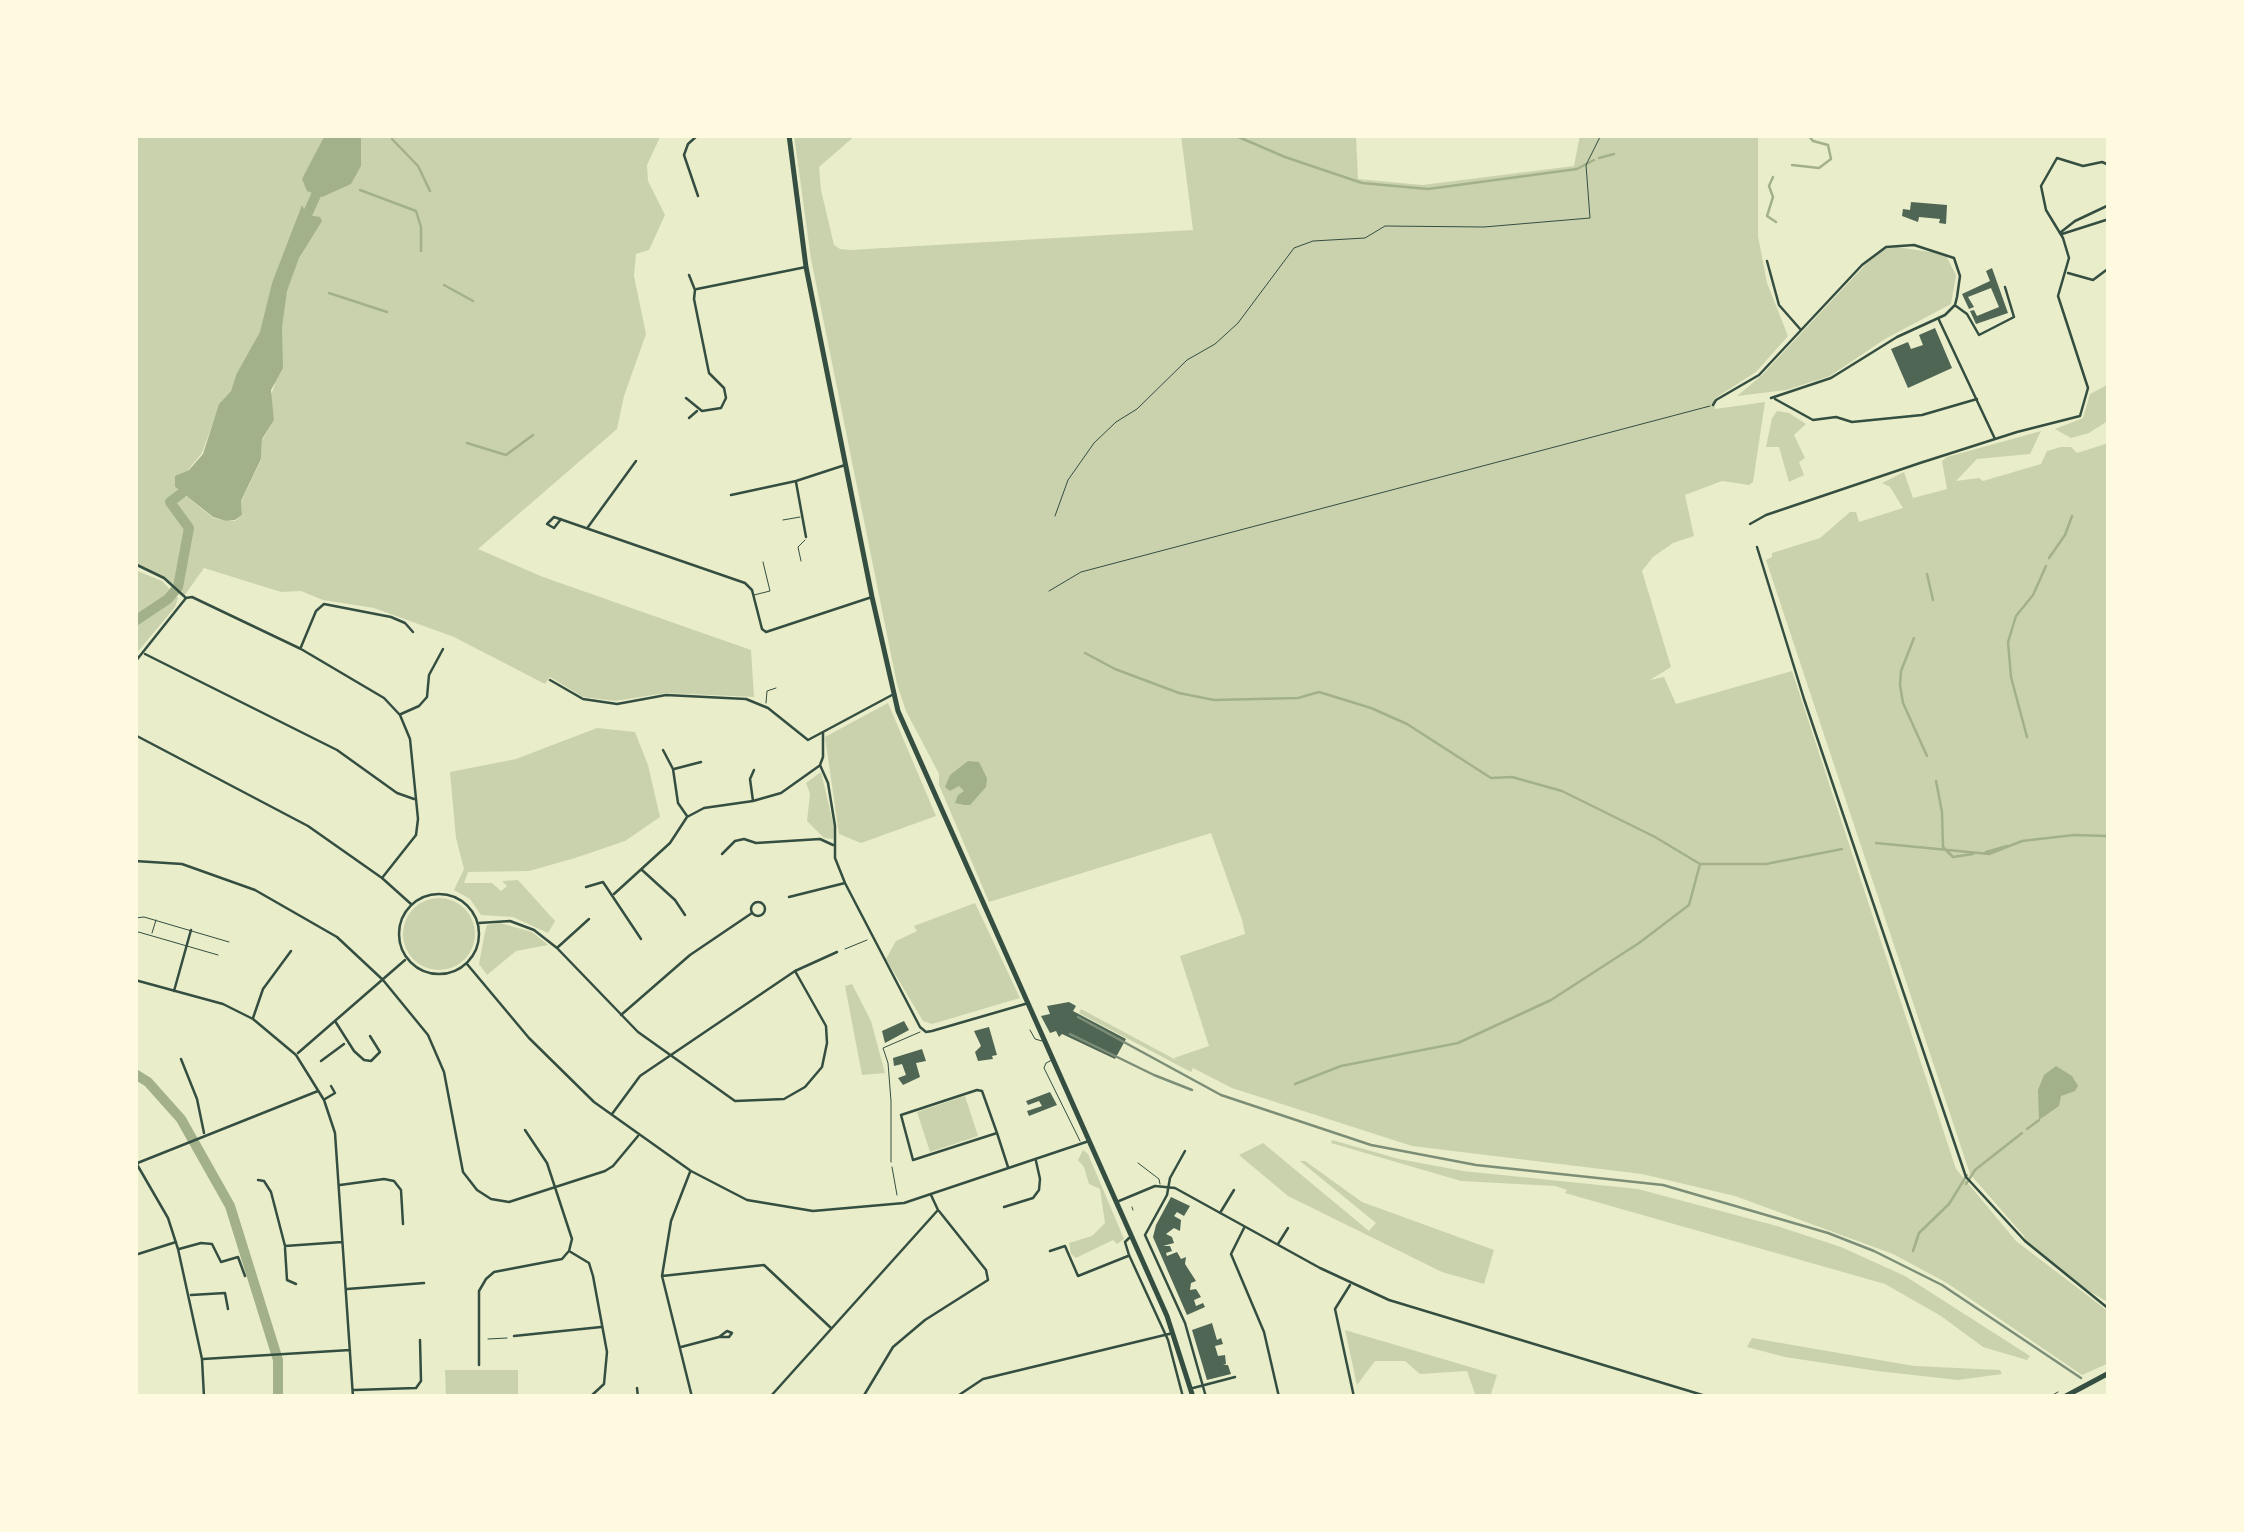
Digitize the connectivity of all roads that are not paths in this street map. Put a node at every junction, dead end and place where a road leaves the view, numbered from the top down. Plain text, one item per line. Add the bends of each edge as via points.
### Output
1 (698, 135) edge
2 (790, 135) edge
3 (2109, 165) edge
4 (698, 196) dead end
5 (2109, 205) edge
6 (2109, 218) edge
7 (2061, 234) junction
8 (1767, 261) dead end
9 (806, 267) junction
10 (2109, 268) edge
11 (2066, 272) junction
12 (689, 275) dead end
13 (2004, 287) dead end
14 (696, 290) junction
15 (1955, 305) junction
16 (1938, 319) junction
17 (1802, 331) junction
18 (686, 398) dead end
19 (1977, 398) junction
20 (1713, 405) joint
21 (698, 410) junction
22 (690, 418) dead end
23 (1994, 440) junction
24 (636, 461) dead end
25 (846, 465) junction
26 (796, 481) junction
27 (731, 495) dead end
28 (802, 516) junction
29 (561, 520) dead end
30 (783, 520) dead end
31 (1750, 524) dead end
32 (587, 528) junction
33 (806, 537) joint
34 (1757, 547) dead end
35 (801, 561) dead end
36 (763, 562) dead end
37 (135, 564) edge
38 (1049, 591) dead end
39 (754, 595) junction
40 (872, 597) junction
41 (189, 598) junction
42 (412, 632) dead end
43 (301, 649) junction
44 (443, 649) dead end
45 (143, 653) junction
46 (135, 662) edge
47 (550, 680) dead end
48 (776, 688) dead end
49 (894, 694) junction
50 (766, 706) junction
51 (400, 715) junction
52 (823, 733) junction
53 (135, 735) edge
54 (663, 750) dead end
55 (702, 762) dead end
56 (820, 765) junction
57 (673, 770) junction
58 (754, 770) dead end
59 (416, 800) junction
60 (753, 801) junction
61 (688, 817) junction
62 (835, 845) junction
63 (722, 854) dead end
64 (135, 861) edge
65 (640, 869) junction
66 (382, 878) junction
67 (844, 883) junction
68 (586, 887) dead end
69 (614, 894) junction
70 (789, 896) dead end
71 (410, 904) junction
72 (752, 913) dead end
73 (685, 916) dead end
74 (135, 918) edge
75 (589, 919) dead end
76 (156, 920) junction
77 (479, 923) junction
78 (191, 930) junction
79 (135, 931) edge
80 (151, 936) junction
81 (640, 939) dead end
82 (229, 942) dead end
83 (186, 946) junction
84 (557, 948) junction
85 (290, 951) dead end
86 (838, 952) road end
87 (218, 956) dead end
88 (406, 959) junction
89 (467, 964) junction
90 (795, 971) junction
91 (135, 980) edge
92 (383, 980) junction
93 (174, 990) junction
94 (1028, 1002) junction
95 (620, 1016) junction
96 (253, 1019) junction
97 (334, 1020) junction
98 (922, 1030) junction
99 (1030, 1030) dead end
100 (370, 1036) dead end
101 (347, 1042) junction
102 (1046, 1042) junction
103 (296, 1055) junction
104 (670, 1057) junction
105 (181, 1058) dead end
106 (321, 1060) dead end
107 (1053, 1060) junction
108 (330, 1086) dead end
109 (318, 1091) junction
110 (324, 1100) junction
111 (612, 1116) junction
112 (525, 1130) dead end
113 (997, 1133) junction
114 (638, 1134) junction
115 (205, 1136) junction
116 (1090, 1141) junction
117 (1081, 1144) junction
118 (1186, 1151) dead end
119 (1036, 1160) junction
120 (891, 1162) road end
121 (136, 1163) edge
122 (1138, 1163) dead end
123 (1009, 1168) junction
124 (691, 1171) junction
125 (258, 1180) dead end
126 (338, 1185) junction
127 (1160, 1186) junction
128 (1168, 1186) junction
129 (555, 1187) junction
130 (1234, 1190) dead end
131 (930, 1195) junction
132 (1117, 1202) junction
133 (1004, 1207) dead end
134 (938, 1210) junction
135 (1220, 1214) junction
136 (403, 1224) dead end
137 (1244, 1227) junction
138 (1288, 1228) dead end
139 (1132, 1236) junction
140 (176, 1242) junction
141 (343, 1242) junction
142 (1278, 1245) junction
143 (284, 1246) junction
144 (178, 1249) junction
145 (1050, 1250) dead end
146 (569, 1251) junction
147 (135, 1255) edge
148 (1129, 1256) junction
149 (245, 1276) dead end
150 (662, 1276) junction
151 (424, 1283) dead end
152 (1350, 1283) junction
153 (296, 1284) dead end
154 (346, 1289) junction
155 (189, 1296) junction
156 (228, 1309) dead end
157 (2109, 1309) edge
158 (603, 1327) junction
159 (832, 1329) junction
160 (1190, 1335) junction
161 (514, 1336) road end
162 (1172, 1336) junction
163 (719, 1337) dead end
164 (420, 1340) dead end
165 (679, 1348) junction
166 (350, 1350) junction
167 (202, 1359) junction
168 (479, 1364) dead end
169 (2109, 1373) edge
170 (1235, 1377) dead end
171 (1204, 1385) junction
172 (637, 1388) dead end
173 (1191, 1389) junction
174 (352, 1390) junction
175 (2109, 1391) edge
176 (599, 1392) junction
177 (204, 1397) edge
178 (353, 1397) edge
179 (590, 1397) edge
180 (604, 1397) edge
181 (638, 1397) edge
182 (692, 1397) edge
183 (770, 1397) edge
184 (863, 1397) edge
185 (956, 1397) edge
186 (1183, 1397) edge
187 (1193, 1397) edge
188 (1206, 1397) edge
189 (1279, 1397) edge
190 (1354, 1397) edge
191 (1709, 1397) edge
192 (2064, 1397) edge
193 (2105, 1397) edge

1 - 4 street via 684,155
2 - 9 main road
3 - 7 street via 2054,161 2041,186
5 - 7 street
6 - 7 street
7 - 11 street
8 - 17 street via 1779,305
9 - 14 street
9 - 25 main road
10 - 11 street via 2093,280
11 - 23 street via 2058,296 2088,388 2080,416
12 - 14 street
13 - 15 street via 2014,317 1979,335
14 - 21 street via 709,373 726,398 721,408
15 - 16 street
15 - 17 street via 1960,276 1951,255 1886,247
16 - 19 street
16 - 19 street via 1831,378 1772,398 1813,420 1852,422 1922,415
17 - 20 street via 1759,375
18 - 21 street
19 - 23 street
20 - 38 lane via 1081,572
21 - 22 street
23 - 31 street
24 - 32 street
25 - 26 street
25 - 40 main road
26 - 27 street
26 - 28 street
28 - 30 lane
28 - 33 street
29 - 32 street
32 - 39 street via 745,582
33 - 35 lane via 798,547
34 - 157 street via 1966,1177 2024,1242
36 - 39 lane via 770,591
37 - 41 street
39 - 40 street via 762,628 770,632
40 - 49 main road
41 - 43 street
41 - 45 street
42 - 43 street via 391,617 324,604
43 - 51 street via 384,698
44 - 51 street via 427,698
45 - 46 street
45 - 59 street via 337,750
47 - 50 street via 583,699 617,704 666,695
48 - 50 lane via 767,691
49 - 52 street
49 - 94 main road
50 - 52 street via 804,738
51 - 59 street via 410,739
52 - 56 street
53 - 66 street via 308,826
54 - 57 street
55 - 57 street
56 - 60 street via 780,793
56 - 62 street
57 - 61 street
58 - 60 street
59 - 66 street via 416,835
60 - 61 street
61 - 65 street
62 - 63 street via 807,838 744,839
62 - 67 street
64 - 92 street via 182,864 255,890 337,937
65 - 69 street
65 - 73 street
66 - 71 street
67 - 70 street
67 - 98 street
68 - 69 street via 603,882
69 - 81 street
71 - 77 street via 443,894 461,900
71 - 88 street via 398,928
72 - 95 street via 690,955
74 - 76 lane
75 - 84 street
76 - 78 lane
76 - 80 lane
77 - 84 street via 510,922
77 - 89 street via 478,945
78 - 82 lane
78 - 83 street
79 - 80 lane
80 - 83 lane
83 - 87 lane
83 - 93 street
84 - 95 street
85 - 96 street via 264,988
86 - 90 street
88 - 89 street via 434,975
88 - 92 street
89 - 111 street via 528,1038
90 - 104 street
90 - 104 street via 826,1026 822,1067 805,1087 784,1099 736,1101
91 - 93 street
92 - 97 street
92 - 129 street via 428,1035 444,1072 464,1172 477,1190 509,1202
93 - 96 street
94 - 98 street
94 - 102 main road
95 - 104 street
96 - 103 street
97 - 101 street
97 - 103 street
98 - 120 lane via 883,1048
99 - 102 lane
100 - 101 street via 380,1052 371,1061
101 - 106 street
102 - 107 main road
103 - 109 street
104 - 111 street via 640,1076
105 - 115 street
107 - 116 main road
107 - 117 lane via 1044,1068
108 - 110 street via 335,1093
109 - 110 street
109 - 115 street
110 - 126 street via 335,1133
111 - 114 street
112 - 129 street
113 - 113 street via 914,1160 900,1119 978,1090
113 - 123 street
114 - 124 street
114 - 129 street via 613,1166
115 - 121 street
116 - 117 street
116 - 132 main road
117 - 119 street
118 - 128 street
119 - 123 street
119 - 133 street via 1039,1190
121 - 140 street
122 - 127 lane
123 - 131 street
124 - 131 street via 736,1196 780,1208 813,1211
124 - 150 street via 672,1221
125 - 143 street via 271,1192
126 - 136 street via 394,1181 401,1190
126 - 141 street
127 - 128 street
127 - 132 street
128 - 135 street
128 - 160 street via 1146,1235
129 - 146 street via 572,1239
130 - 135 street
131 - 134 street
132 - 139 main road
134 - 159 street
134 - 184 street via 988,1280 893,1347
135 - 137 street
137 - 142 street
137 - 189 street via 1231,1254 1264,1332
138 - 142 street
139 - 148 street via 1125,1242
139 - 162 main road
140 - 144 street
140 - 147 street
141 - 143 street
141 - 154 street
142 - 152 street
143 - 153 street via 287,1280
144 - 149 street via 212,1244 221,1262 238,1257
144 - 155 street
145 - 148 street via 1066,1246 1078,1276
146 - 158 street via 589,1263
146 - 168 street via 562,1259 486,1279 479,1291
148 - 162 street
150 - 159 street via 764,1265
150 - 165 street
151 - 154 street
152 - 190 street via 1335,1310
152 - 191 street
154 - 166 street
155 - 156 street via 225,1292
155 - 167 street
158 - 161 street
158 - 176 street via 606,1370
159 - 183 street
160 - 162 street
160 - 171 street
162 - 173 main road
162 - 185 street via 983,1379
162 - 186 street
163 - 165 street
164 - 174 street via 416,1388
165 - 182 street
166 - 167 street
166 - 174 street
167 - 177 street
169 - 192 main road
170 - 171 street
171 - 173 street
171 - 188 street
172 - 181 street
173 - 187 main road
174 - 178 street
175 - 193 lane
176 - 179 street
176 - 180 street

